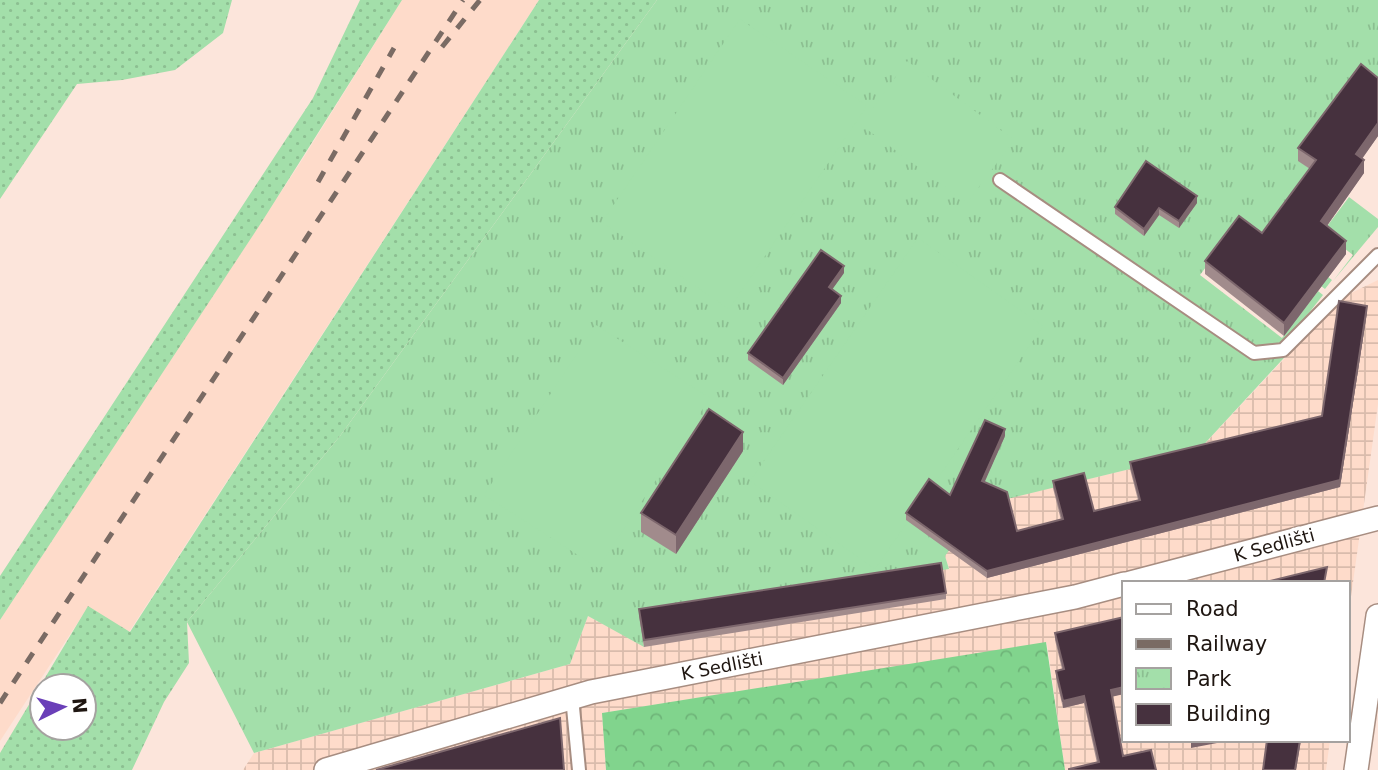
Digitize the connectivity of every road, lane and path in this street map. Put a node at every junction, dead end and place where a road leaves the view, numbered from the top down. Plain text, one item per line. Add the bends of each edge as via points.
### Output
1 (1000, 180) dead end
2 (1378, 255) edge
3 (1378, 518) edge
4 (1138, 581) edge
5 (1122, 585) edge
6 (1378, 616) edge
7 (572, 697) junction
8 (326, 770) edge
9 (579, 770) edge
10 (1356, 770) edge

1 - 2 lane via 1254,353 1283,350
3 - 4 street, K Sedlišti
5 - 7 street, K Sedlišti
6 - 10 street
7 - 8 street, K Sedlišti
7 - 9 lane

